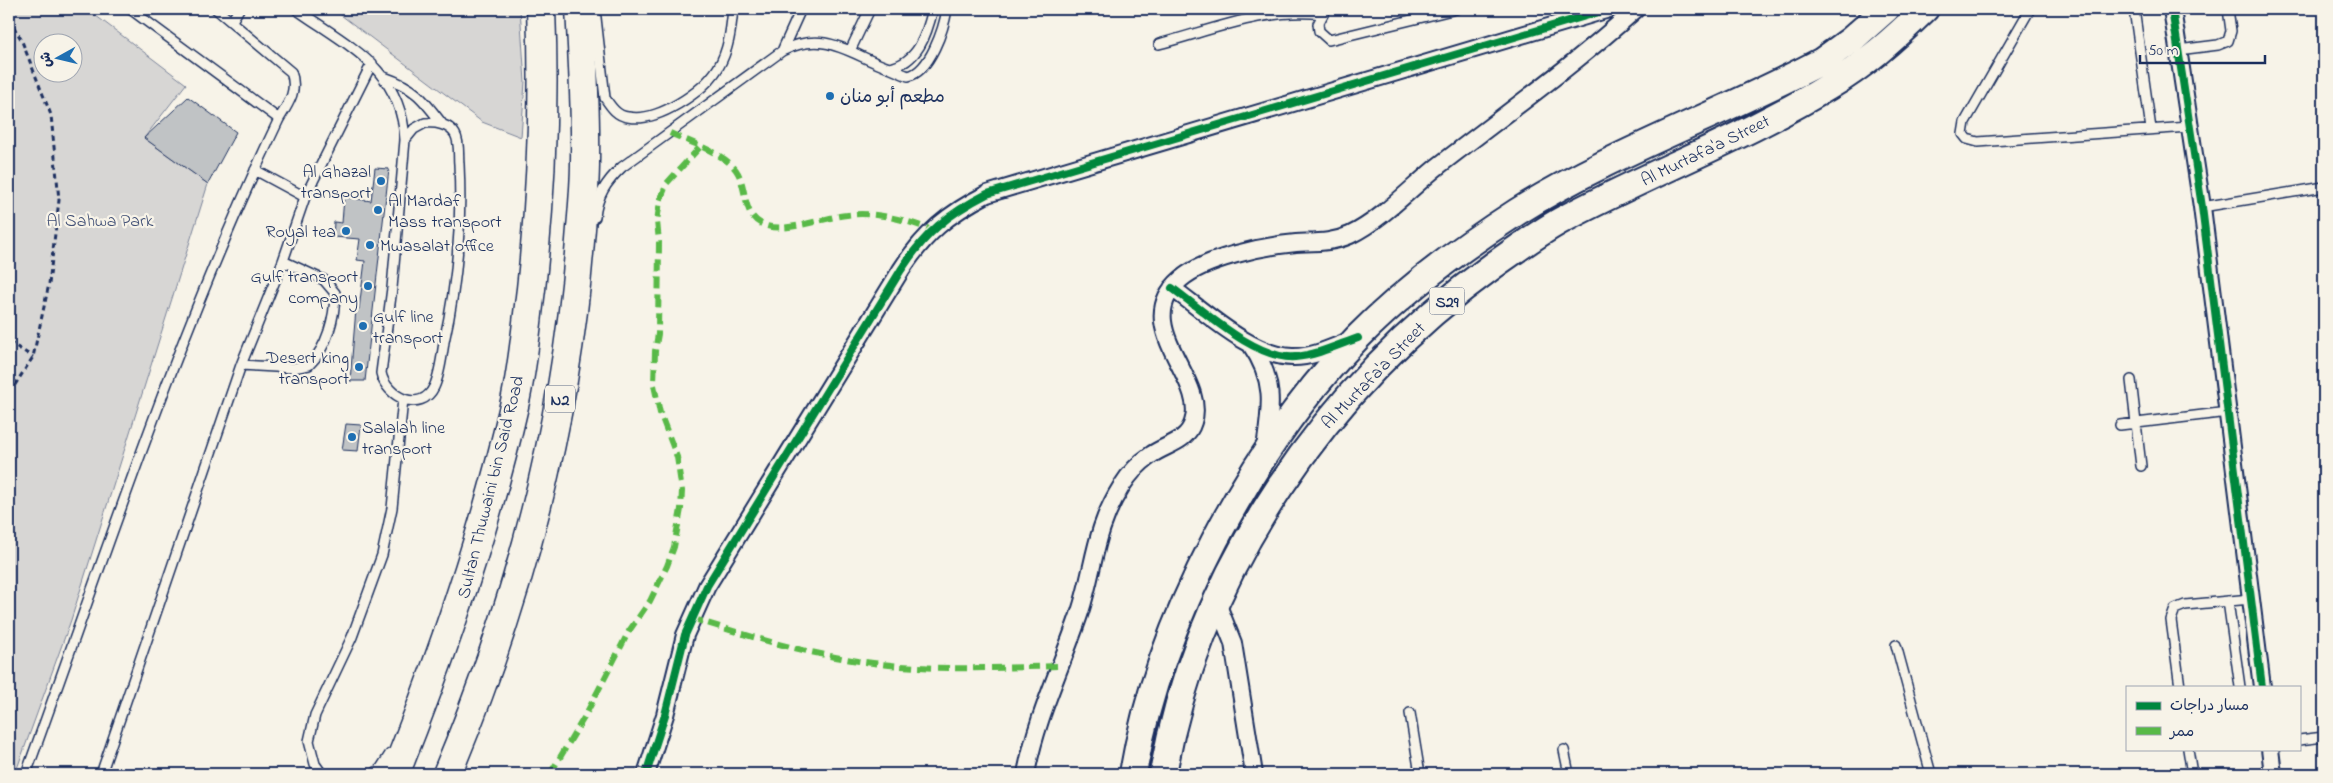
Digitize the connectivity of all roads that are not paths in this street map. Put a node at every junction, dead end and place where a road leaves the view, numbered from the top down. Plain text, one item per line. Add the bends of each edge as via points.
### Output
1 (130, 9) edge
2 (216, 9) edge
3 (240, 9) edge
4 (296, 9) edge
5 (541, 9) edge
6 (580, 9) edge
7 (595, 9) edge
8 (733, 9) edge
9 (801, 9) edge
10 (870, 9) edge
11 (933, 9) edge
12 (948, 9) edge
13 (1456, 9) edge
14 (1609, 9) edge
15 (1636, 9) edge
16 (1886, 9) edge
17 (1925, 9) edge
18 (2030, 9) edge
19 (2134, 9) edge
20 (2172, 9) edge
21 (2228, 9) edge
22 (1324, 12) edge
23 (232, 21) junction
24 (1159, 44) dead end
25 (2178, 50) junction
26 (850, 51) junction
27 (782, 52) junction
28 (372, 63) junction
29 (889, 68) junction
30 (384, 77) junction
31 (279, 118) junction
32 (443, 125) junction
33 (2189, 127) junction
34 (2151, 129) junction
35 (405, 140) junction
36 (255, 170) junction
37 (2324, 187) edge
38 (305, 197) junction
39 (2202, 207) junction
40 (594, 231) dead end
41 (283, 261) junction
42 (1172, 288) junction
43 (1358, 338) junction
44 (1251, 345) junction
45 (241, 365) junction
46 (2131, 380) dead end
47 (573, 384) dead end
48 (403, 399) junction
49 (2228, 412) junction
50 (557, 418) junction
51 (2136, 423) junction
52 (2120, 425) dead end
53 (1264, 455) junction
54 (2141, 466) dead end
55 (2251, 599) junction
56 (2228, 601) junction
57 (1217, 603) junction
58 (1896, 645) dead end
59 (2180, 686) edge
60 (2240, 686) edge
61 (2262, 686) edge
62 (424, 701) junction
63 (1410, 713) dead end
64 (2324, 737) edge
65 (2300, 740) edge
66 (1564, 750) dead end
67 (2188, 750) edge
68 (2270, 750) edge
69 (26, 774) edge
70 (102, 774) edge
71 (322, 774) edge
72 (374, 774) edge
73 (395, 774) edge
74 (447, 774) edge
75 (646, 774) edge
76 (1026, 774) edge
77 (1134, 774) edge
78 (1163, 774) edge
79 (1254, 774) edge
80 (1420, 774) edge
81 (1569, 774) edge
82 (1931, 774) edge
83 (2192, 774) edge
84 (2273, 774) edge

1 - 31 lane
2 - 23 lane
3 - 23 lane
4 - 28 lane
5 - 62 highway, Sultan Thuwaini bin Said Road via 541,181 526,332 514,405 486,517 457,612
6 - 50 highway, N2 via 586,164 576,296
7 - 8 lane via 605,98 614,111 627,118 668,109 706,85 728,46
9 - 27 lane
10 - 26 lane
11 - 29 lane via 924,37 910,59 901,66
12 - 29 lane via 937,43 919,71 908,76
13 - 22 lane via 1329,40 1319,32 1318,24
14 - 75 street via 987,194 946,218 916,247 901,270 707,586 684,635 665,715
15 - 42 street via 1571,65 1361,230 1334,241 1276,246 1235,255 1188,274
16 - 43 main road, Al Murtafa'a Street / S29 via 1822,61 1566,184 1518,212 1427,276
17 - 57 main road, Al Murtafa'a Street / S29 via 1881,50 1830,86 1558,222 1474,279 1435,311 1362,381 1302,454 1255,527
18 - 34 lane via 1963,127 1966,139 1978,142
19 - 34 lane
20 - 25 street
21 - 25 lane via 2231,31 2228,41
22 - 24 lane via 1274,13
23 - 31 lane via 291,72 294,89
25 - 33 street
26 - 27 lane via 821,41 801,44
26 - 29 lane
27 - 40 lane via 609,179 600,194
28 - 30 lane
28 - 38 lane
30 - 32 lane via 408,86
30 - 35 lane via 399,107
31 - 36 lane
32 - 35 lane via 419,125
32 - 48 lane via 452,130 457,140 460,210 450,316 434,387 417,400
33 - 34 lane
33 - 39 street
35 - 48 lane via 381,373 386,387
36 - 38 lane
36 - 69 lane via 199,299
37 - 39 lane
38 - 41 lane
39 - 49 street
41 - 45 lane
41 - 45 lane via 324,280 335,293 326,338 309,365 293,368
42 - 44 street
42 - 76 street via 1165,306 1164,326 1194,402 1193,425 1181,440 1153,453 1132,472 1105,517 1080,612 1033,741
43 - 44 street via 1309,355 1293,357
43 - 53 main road, Al Murtafa'a Street / S29 via 1309,393
44 - 53 street via 1266,371 1269,384 1270,410
45 - 70 lane
46 - 51 lane
47 - 50 lane
48 - 71 lane via 392,508 382,555 352,637 315,715 309,741 315,764
49 - 51 lane
49 - 55 street
50 - 74 highway, N2 via 526,547 478,701
51 - 52 lane
51 - 54 lane
53 - 77 main road, Al Murtafa'a Street / S29 via 1216,538 1167,650 1148,709
55 - 56 lane
55 - 61 street
56 - 59 lane via 2180,606 2172,614
56 - 60 lane
57 - 78 main road, Al Murtafa'a Street / S29 via 1175,720
57 - 79 street via 1233,643
58 - 82 lane
62 - 72 lane
62 - 73 highway, Sultan Thuwaini bin Said Road
63 - 80 lane
64 - 65 lane
66 - 81 lane
67 - 83 lane
68 - 84 street

